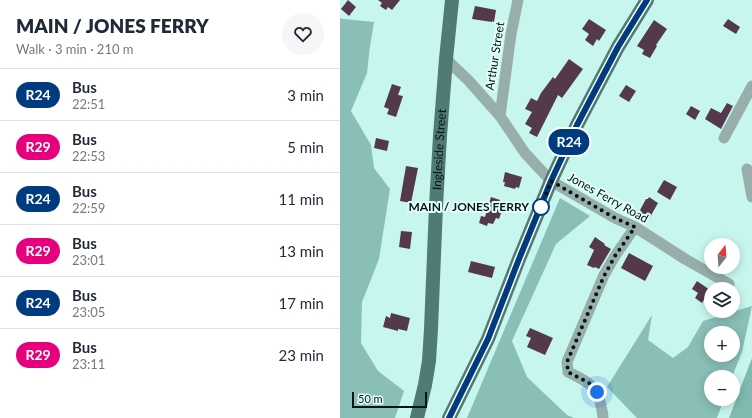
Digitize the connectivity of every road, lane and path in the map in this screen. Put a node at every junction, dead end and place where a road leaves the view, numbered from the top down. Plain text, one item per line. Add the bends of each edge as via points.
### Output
1 (452, 0) edge
2 (518, 0) edge
3 (647, 0) edge
4 (446, 59) junction
5 (752, 86) edge
6 (500, 116) junction
7 (724, 138) dead end
8 (747, 169) dead end
9 (551, 181) junction
10 (752, 197) edge
11 (635, 227) junction
12 (725, 282) edge
13 (417, 418) edge
14 (449, 418) edge
15 (603, 418) edge

1 - 4 main road, Ingleside Street
2 - 6 street, Arthur Street
3 - 9 main road via 618,47
4 - 6 street, Jones Ferry Road
4 - 13 main road, Ingleside Street via 430,350
5 - 7 street
6 - 9 street, Jones Ferry Road via 525,153
8 - 10 street
9 - 11 street, Jones Ferry Road
9 - 14 main road via 488,339
11 - 12 street, Jones Ferry Road
11 - 15 street via 604,276 567,362 568,372 589,383 597,392

